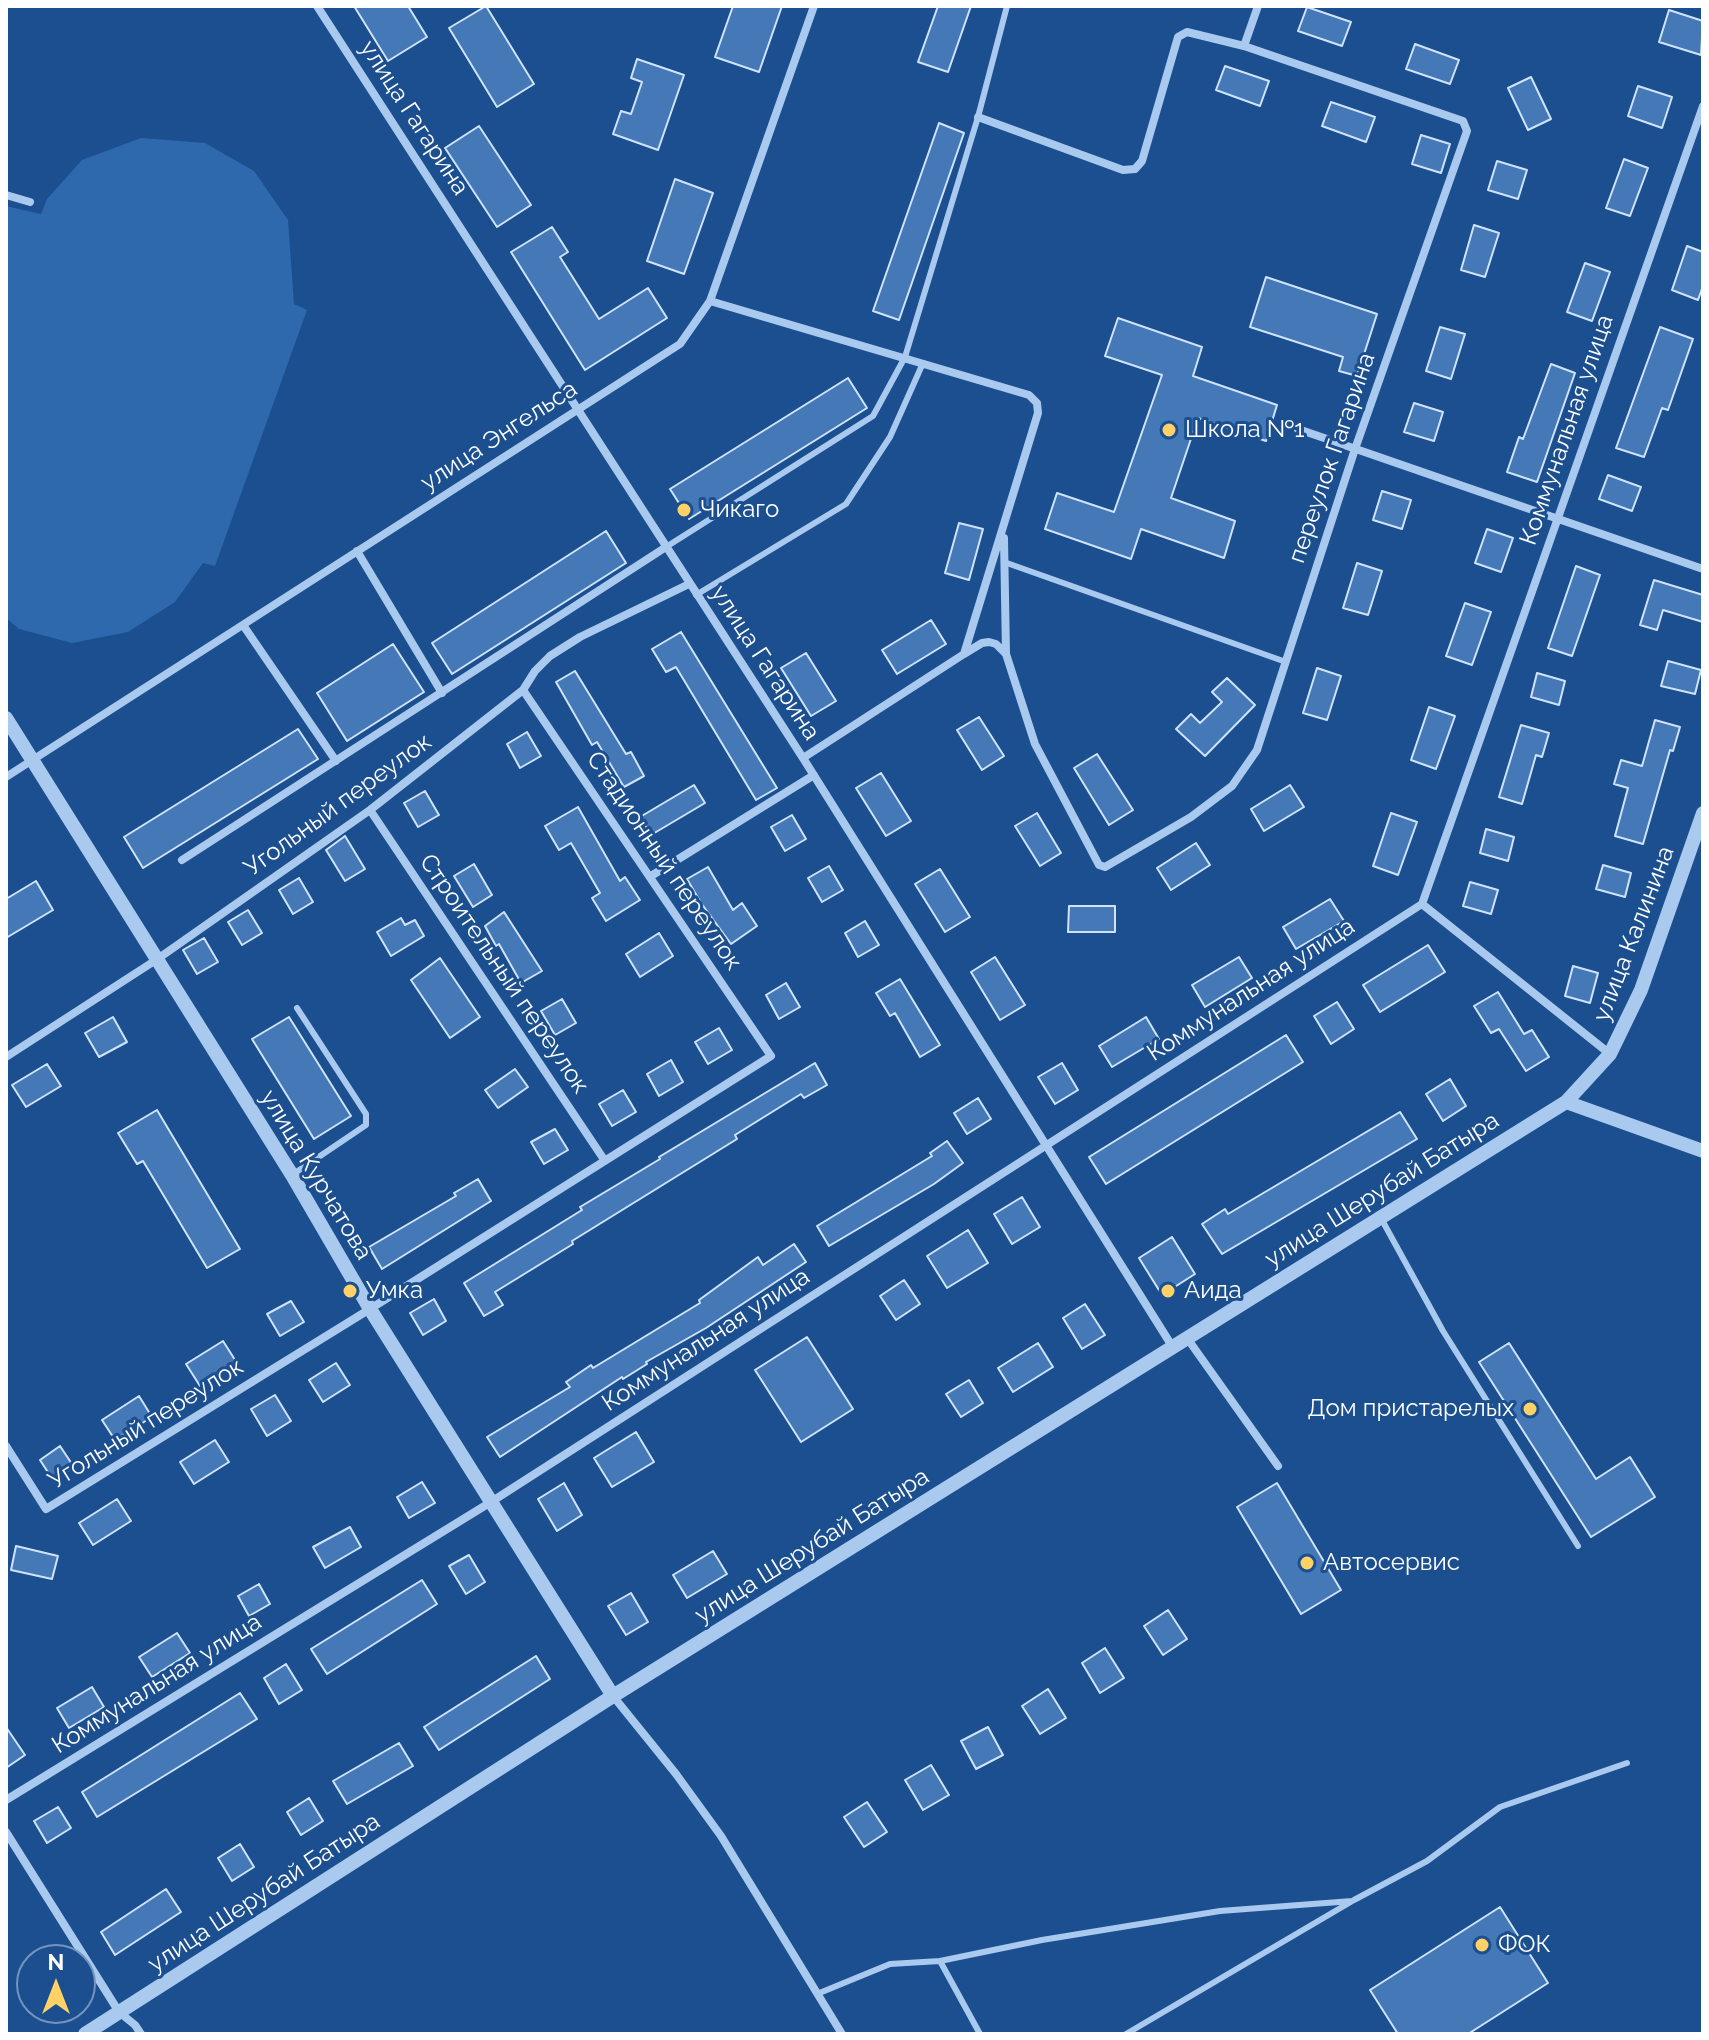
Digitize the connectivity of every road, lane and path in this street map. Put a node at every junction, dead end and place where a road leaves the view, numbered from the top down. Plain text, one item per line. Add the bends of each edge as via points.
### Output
1 (317, 6) edge
2 (814, 6) edge
3 (1007, 6) edge
4 (1258, 6) edge
5 (1244, 46) junction
6 (1703, 106) edge
7 (978, 117) junction
8 (6, 195) edge
9 (30, 202) dead end
10 (710, 301) junction
11 (905, 357) junction
12 (923, 363) junction
13 (578, 409) junction
14 (1298, 429) dead end
15 (1355, 449) junction
16 (1557, 518) junction
17 (1004, 529) junction
18 (666, 547) junction
19 (357, 551) junction
20 (1004, 562) junction
21 (1703, 569) edge
22 (689, 584) junction
23 (696, 595) junction
24 (243, 625) junction
25 (964, 654) junction
26 (1006, 654) junction
27 (1286, 662) junction
28 (523, 690) junction
29 (442, 693) junction
30 (6, 718) edge
31 (803, 758) junction
32 (32, 760) junction
33 (336, 761) junction
34 (814, 775) junction
35 (6, 777) edge
36 (370, 810) junction
37 (1703, 813) edge
38 (182, 860) dead end
39 (651, 876) junction
40 (1422, 904) junction
41 (156, 960) junction
42 (297, 1008) dead end
43 (1610, 1054) junction
44 (6, 1057) edge
45 (1566, 1102) junction
46 (1046, 1145) junction
47 (1703, 1151) edge
48 (605, 1161) junction
49 (292, 1175) junction
50 (1380, 1217) junction
51 (370, 1309) junction
52 (1187, 1338) junction
53 (1172, 1346) junction
54 (6, 1446) edge
55 (1278, 1466) dead end
56 (491, 1502) junction
57 (1578, 1546) dead end
58 (613, 1696) junction
59 (1627, 1763) dead end
60 (6, 1800) edge
61 (6, 1832) edge
62 (1354, 1900) junction
63 (940, 1961) junction
64 (817, 1994) junction
65 (119, 2012) junction
66 (85, 2034) edge
67 (141, 2034) edge
68 (842, 2034) edge
69 (980, 2034) edge
70 (1126, 2034) edge

1 - 13 street, улица Гагарина
2 - 10 street, улица Энгельса
3 - 7 lane
4 - 5 street
5 - 7 street via 1187,32 1178,37 1142,161 1135,169 1123,170
5 - 15 street, переулок Гагарина via 1467,125
6 - 16 street, Коммунальная улица
7 - 11 lane
8 - 9 street
10 - 11 street
10 - 13 street, улица Энгельса via 680,344
11 - 12 street
11 - 18 lane via 873,416
12 - 17 street via 1029,395 1037,403
12 - 23 lane via 890,437 846,504
13 - 18 street, улица Гагарина
13 - 19 street, улица Энгельса
14 - 15 street
15 - 16 street
15 - 27 street, переулок Гагарина
16 - 21 street
16 - 40 street, Коммунальная улица
17 - 20 street
17 - 25 street
18 - 22 street, улица Гагарина
18 - 29 street
19 - 24 street, улица Энгельса
19 - 29 street
20 - 26 street
20 - 27 lane
22 - 23 street, улица Гагарина
22 - 28 street, Угольный переулок via 550,656
23 - 31 street, улица Гагарина
24 - 32 street, улица Энгельса
24 - 33 street
25 - 26 street via 989,642
25 - 31 street
26 - 27 street, переулок Гагарина via 1035,744 1099,865 1105,867 1191,817 1232,786 1257,750
28 - 36 street, Угольный переулок
28 - 39 street, Стадионный переулок
29 - 33 street
30 - 32 street, улица Курчатова
31 - 34 street, улица Гагарина
32 - 35 street, улица Энгельса
32 - 41 street, улица Курчатова
33 - 38 street
34 - 39 street
34 - 46 street, улица Гагарина
36 - 41 street, Угольный переулок
36 - 48 street, Строительный переулок
37 - 43 street, улица Калинина via 1641,990
39 - 48 street, Стадионный переулок via 771,1056
40 - 43 street
40 - 46 street, Коммунальная улица
41 - 44 street, Угольный переулок
41 - 49 street, улица Курчатова
42 - 49 lane via 366,1114 366,1125
43 - 45 street, улица Калинина
45 - 47 street
45 - 50 street, улица Шерубай Батыра
46 - 53 street, улица Гагарина
46 - 56 street, Коммунальная улица
48 - 51 street
49 - 51 street, улица Курчатова
50 - 52 street, улица Шерубай Батыра
50 - 57 lane via 1443,1331
51 - 54 street, Угольный переулок via 46,1509
51 - 56 street, улица Курчатова
52 - 53 street, улица Шерубай Батыра
52 - 55 street
53 - 58 street, улица Шерубай Батыра
56 - 58 street, улица Курчатова
56 - 60 street, Коммунальная улица
58 - 64 street via 721,1836
58 - 65 street, улица Шерубай Батыра
59 - 62 lane via 1500,1807 1427,1861
61 - 65 street
62 - 63 lane via 1220,1911
62 - 70 lane
63 - 64 lane via 890,1964
63 - 69 lane
64 - 68 street
65 - 66 street, улица Шерубай Батыра
65 - 67 street

